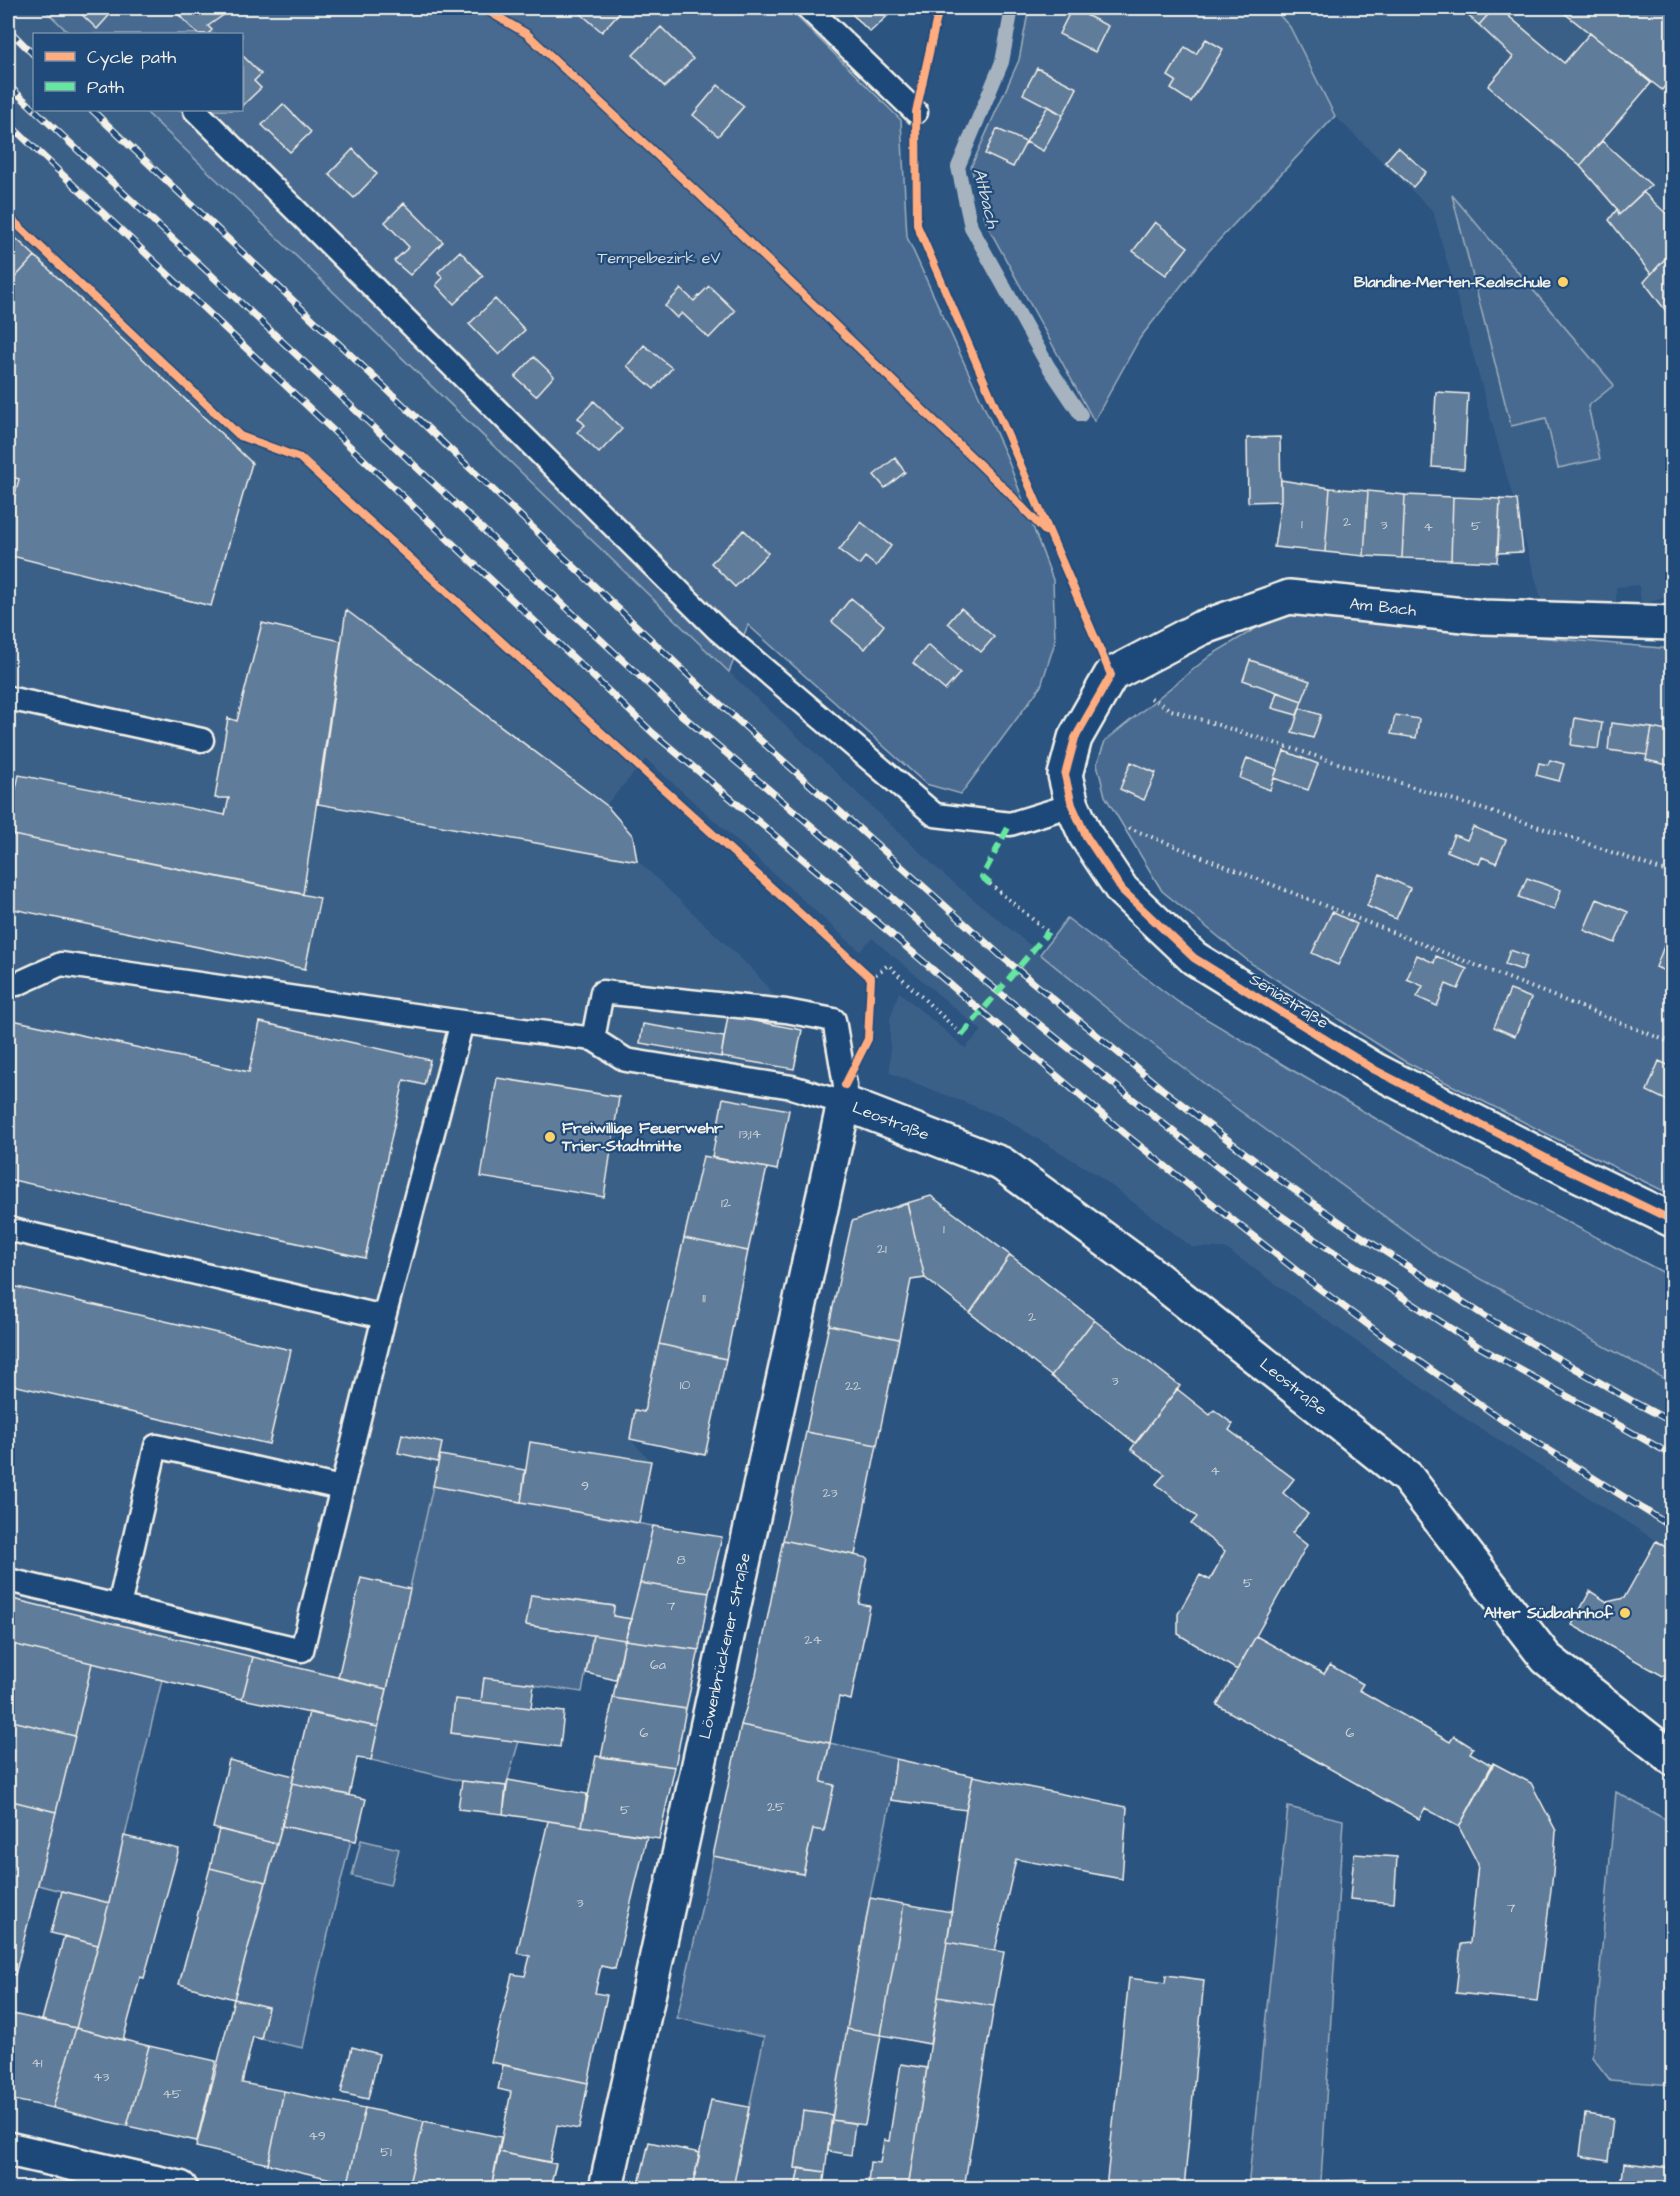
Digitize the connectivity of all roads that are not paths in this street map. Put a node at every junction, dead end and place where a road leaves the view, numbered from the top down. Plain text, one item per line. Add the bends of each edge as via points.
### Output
1 (808, 8) edge
2 (196, 111) edge
3 (916, 112) dead end
4 (1672, 623) edge
5 (1111, 675) joint
6 (8, 698) edge
7 (202, 740) dead end
8 (1072, 805) junction
9 (8, 982) edge
10 (462, 1022) junction
11 (593, 1039) junction
12 (844, 1103) junction
13 (1672, 1220) edge
14 (8, 1229) edge
15 (384, 1317) junction
16 (341, 1488) junction
17 (8, 1580) edge
18 (119, 1606) junction
19 (1672, 1758) edge
20 (8, 2149) edge
21 (180, 2188) edge
22 (606, 2188) edge

1 - 3 lane
2 - 8 lane via 717,629 934,815 1010,824
4 - 5 street, Am Bach via 1483,617 1289,597 1201,628
5 - 8 street, Seniastraße via 1075,738 1065,775
6 - 7 lane
8 - 13 street, Seniastraße via 1086,837 1122,890 1194,958 1375,1070
9 - 10 lane via 17,984 61,964
10 - 11 lane
10 - 15 lane
11 - 12 lane via 626,1060 792,1088
11 - 12 lane via 602,992 786,1011 834,1020 845,1085
12 - 19 street, Leostraße via 1002,1164 1155,1276 1407,1477 1546,1658
12 - 22 street, Löwenbrückener Straße
14 - 15 lane
15 - 16 lane
16 - 18 lane via 156,1446
16 - 18 lane via 302,1650
17 - 18 lane
20 - 21 street

